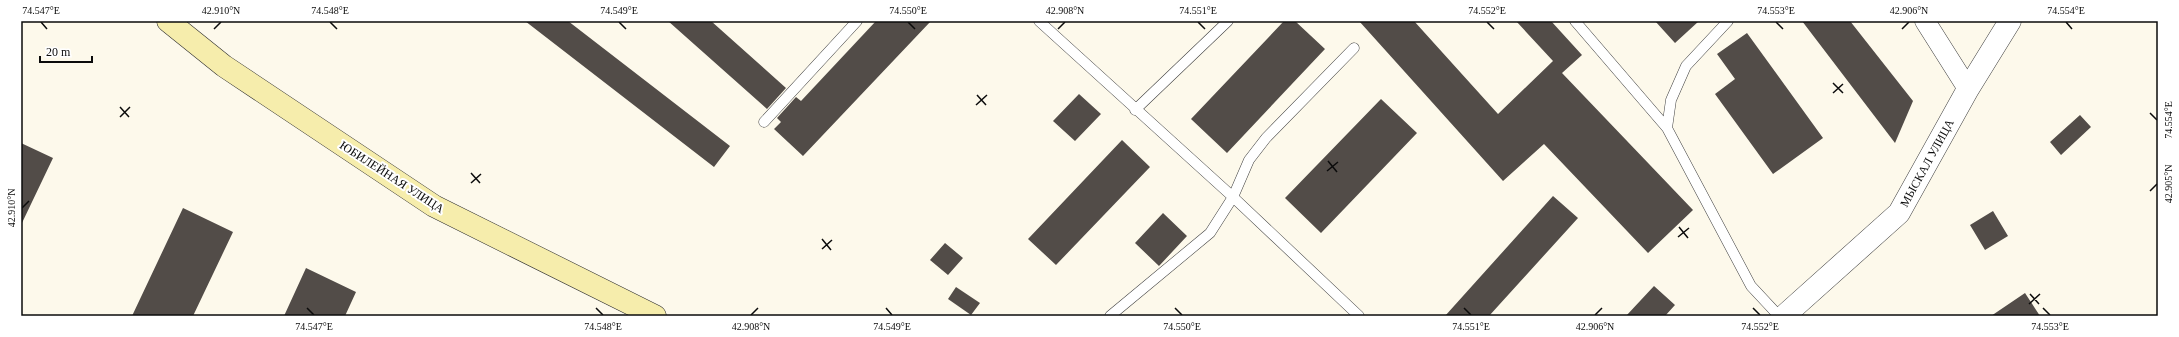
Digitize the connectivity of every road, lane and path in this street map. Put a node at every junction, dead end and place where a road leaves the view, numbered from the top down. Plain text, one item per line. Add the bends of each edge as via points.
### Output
1 (168, 21) edge
2 (857, 21) edge
3 (1039, 21) edge
4 (1228, 21) edge
5 (1575, 21) edge
6 (1728, 21) edge
7 (1925, 21) edge
8 (2010, 21) edge
9 (1354, 48) dead end
10 (1968, 89) junction
11 (1135, 110) junction
12 (764, 122) dead end
13 (1667, 128) junction
14 (1233, 197) junction
15 (655, 316) edge
16 (1110, 316) edge
17 (1358, 316) edge
18 (1779, 316) edge
19 (1784, 316) edge

1 - 15 main road, ЮБИЛЕЙНАЯ УЛИЦА via 224,66 434,206
2 - 12 lane
3 - 11 lane
4 - 11 lane
5 - 13 lane
6 - 13 lane via 1686,66 1671,100
7 - 10 street
8 - 10 street, МЫСКАЛ УЛИЦА
9 - 14 lane via 1266,138 1249,160
10 - 19 street, МЫСКАЛ УЛИЦА via 1899,212
11 - 14 lane
13 - 18 lane via 1751,286
14 - 16 lane via 1210,233
14 - 17 lane

